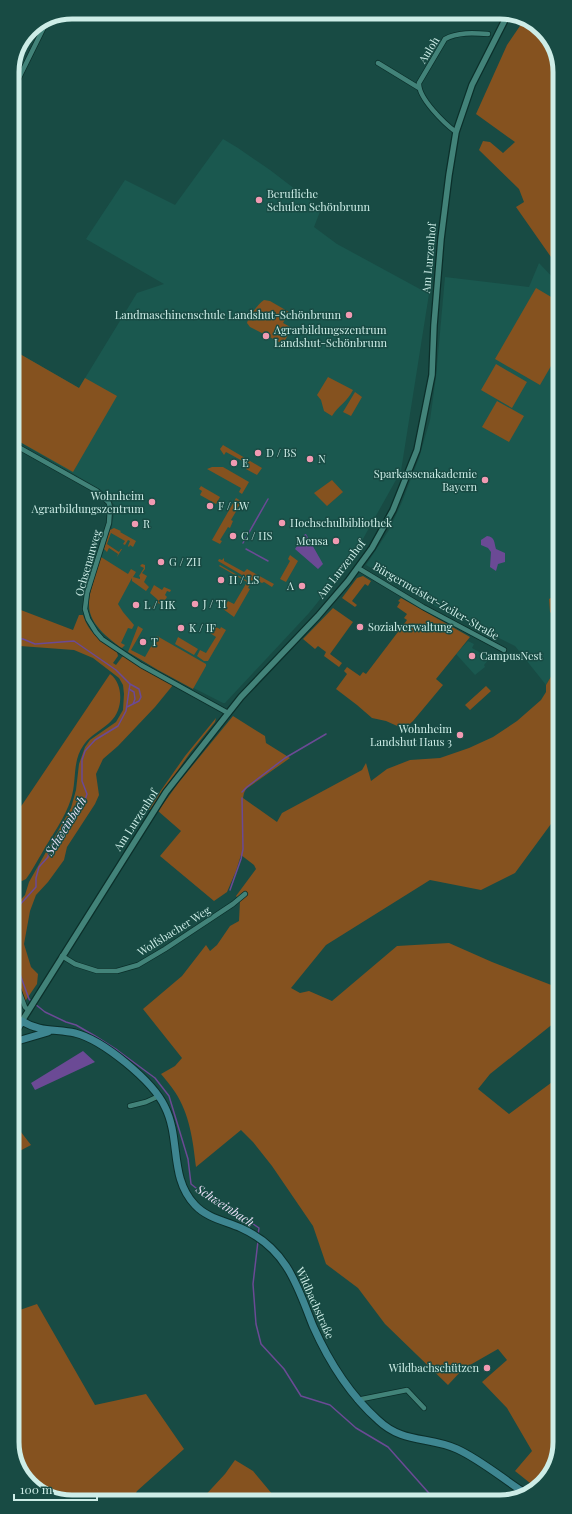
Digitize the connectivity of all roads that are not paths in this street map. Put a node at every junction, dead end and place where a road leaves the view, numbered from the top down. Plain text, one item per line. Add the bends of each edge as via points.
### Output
1 (505, 19) edge
2 (44, 27) edge
3 (488, 34) dead end
4 (378, 63) dead end
5 (19, 78) edge
6 (419, 88) junction
7 (456, 132) junction
8 (19, 447) edge
9 (358, 568) junction
10 (504, 650) dead end
11 (228, 713) junction
12 (245, 894) dead end
13 (62, 956) junction
14 (19, 991) edge
15 (30, 1008) junction
16 (22, 1021) junction
17 (19, 1026) edge
18 (52, 1031) junction
19 (19, 1041) edge
20 (159, 1096) junction
21 (130, 1106) dead end
22 (357, 1400) junction
23 (424, 1408) dead end
24 (521, 1490) edge

1 - 7 street, Am Lurzenhof via 472,84
2 - 5 street
3 - 6 street, Auloh via 459,34 445,39 422,77
4 - 6 street
6 - 7 street via 441,119
7 - 9 street, Am Lurzenhof via 441,239 432,375 420,437 393,510 380,536
8 - 11 street, Ochsenauweg via 97,491 109,503 109,523 87,593 88,619 96,632 141,665
9 - 10 street, Bürgermeister-Zeiler-Straße
9 - 11 street, Am Lurzenhof via 318,616
11 - 13 street, Am Lurzenhof via 166,792
12 - 13 street, Wolfsbacher Weg via 138,965 117,971 96,971 75,964
13 - 15 street, Am Lurzenhof
14 - 15 street via 25,1006
15 - 16 street, Am Lurzenhof
16 - 17 main road, Am Lurzenhof
16 - 18 main road, Wildbachstraße via 38,1029
18 - 19 main road
18 - 20 main road, Wildbachstraße via 77,1034 102,1046 129,1065
20 - 21 street
20 - 22 main road, Wildbachstraße via 168,1116 178,1175 188,1198 208,1215 250,1233 270,1247 280,1258 290,1273 324,1350
22 - 23 street via 407,1390
22 - 24 main road, Wildbachstraße via 389,1429 404,1436 443,1444 458,1450

